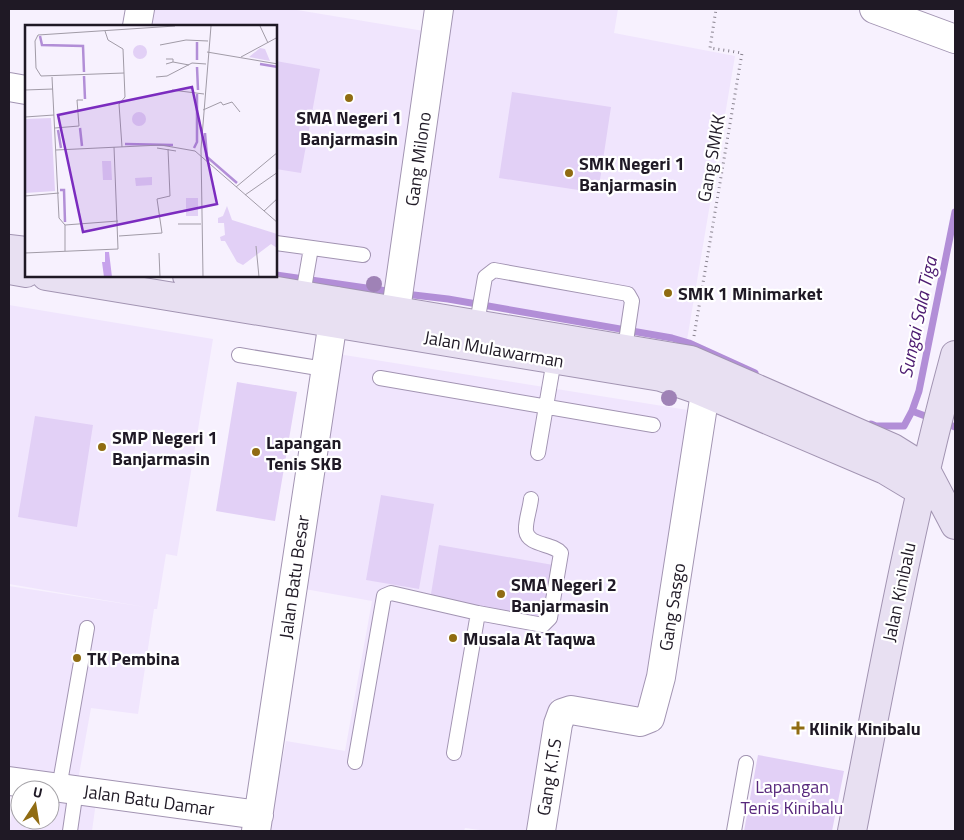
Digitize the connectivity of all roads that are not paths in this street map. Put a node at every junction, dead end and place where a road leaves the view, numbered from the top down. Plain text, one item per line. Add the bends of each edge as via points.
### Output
1 (140, 9) edge
2 (439, 9) edge
3 (874, 9) edge
4 (137, 25) edge
5 (955, 39) edge
6 (432, 61) junction
7 (9, 87) edge
8 (25, 90) edge
9 (426, 170) dead end
10 (278, 243) edge
11 (311, 248) junction
12 (9, 249) edge
13 (25, 251) edge
14 (363, 255) dead end
15 (9, 270) edge
16 (25, 273) edge
17 (62, 278) edge
18 (200, 278) edge
19 (303, 294) junction
20 (396, 310) junction
21 (334, 311) junction
22 (479, 317) junction
23 (626, 335) junction
24 (239, 354) dead end
25 (955, 355) edge
26 (554, 360) junction
27 (663, 366) junction
28 (324, 369) junction
29 (380, 378) dead end
30 (705, 393) junction
31 (547, 407) junction
32 (653, 425) dead end
33 (538, 453) dead end
34 (928, 486) junction
35 (531, 499) dead end
36 (955, 525) edge
37 (478, 613) junction
38 (87, 628) dead end
39 (558, 724) joint
40 (454, 753) dead end
41 (355, 762) dead end
42 (746, 763) dead end
43 (9, 781) edge
44 (67, 789) junction
45 (258, 823) edge
46 (70, 831) edge
47 (541, 831) edge
48 (734, 831) edge
49 (852, 831) edge

1 - 4 street
2 - 6 street, Gang Milono
3 - 5 street
6 - 9 lane via 444,63
6 - 20 street, Gang Milono
7 - 8 street
10 - 11 lane
11 - 14 lane
11 - 19 lane
12 - 13 street
15 - 16 street
17 - 21 street, Jalan Mulawarman
18 - 19 street, Jalan Mulawarman
19 - 21 street, Jalan Mulawarman
20 - 21 street, Jalan Mulawarman
20 - 22 street, Jalan Mulawarman
21 - 26 street, Jalan Mulawarman
21 - 28 street, Jalan Batu Besar
22 - 23 street, Jalan Mulawarman
22 - 23 lane via 487,273 494,270 628,294 632,301
23 - 27 street, Jalan Mulawarman
24 - 28 lane
25 - 34 street, Jalan Kinibalu via 937,420
26 - 27 street, Jalan Mulawarman
26 - 31 lane
27 - 30 street, Jalan Mulawarman
27 - 34 street, Jalan Mulawarman via 690,360 884,444
28 - 45 street, Jalan Batu Besar
29 - 31 lane
30 - 34 street, Jalan Mulawarman
30 - 39 street, Gang Sasgo via 661,676 650,718 640,722 571,710 562,713
31 - 32 lane
31 - 33 lane
34 - 36 street
34 - 49 street, Jalan Kinibalu via 900,580
35 - 37 lane via 528,537 533,542 554,546 561,553 549,621 543,625
37 - 40 lane
37 - 41 lane via 391,593 384,596
38 - 44 lane
39 - 47 street, Gang K.T.S
42 - 48 lane
43 - 44 street, Jalan Batu Damar
44 - 45 street, Jalan Batu Damar
44 - 46 lane

